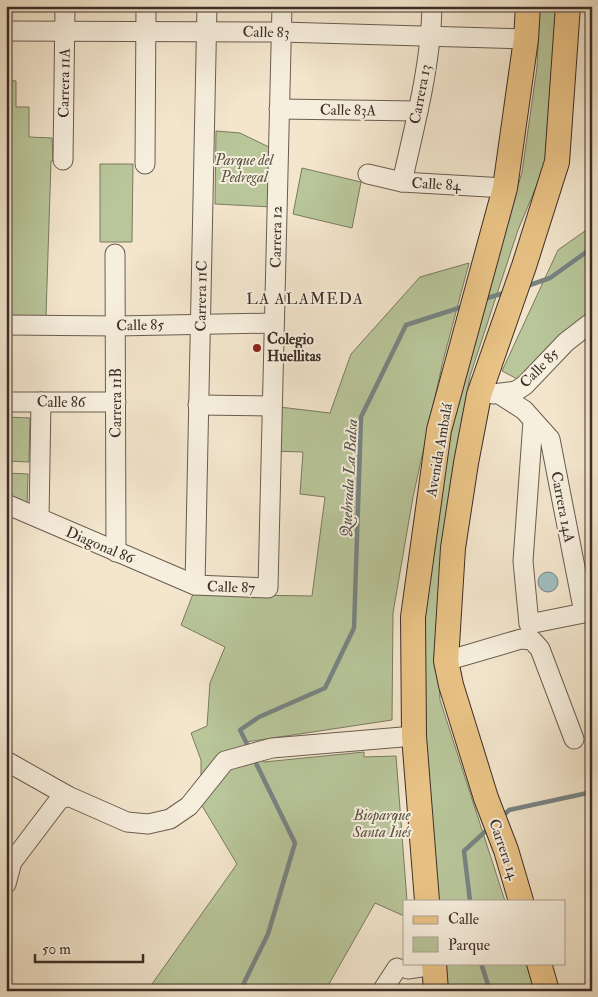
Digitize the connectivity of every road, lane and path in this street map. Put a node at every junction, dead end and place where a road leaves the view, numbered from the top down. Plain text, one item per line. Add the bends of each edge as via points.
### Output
1 (65, 6) edge
2 (146, 6) edge
3 (207, 6) edge
4 (282, 6) edge
5 (432, 6) edge
6 (528, 6) edge
7 (568, 6) edge
8 (6, 31) edge
9 (207, 31) junction
10 (64, 32) junction
11 (145, 32) junction
12 (281, 32) junction
13 (432, 35) junction
14 (526, 40) junction
15 (279, 109) junction
16 (418, 111) junction
17 (63, 160) dead end
18 (145, 164) dead end
19 (368, 174) dead end
20 (402, 182) junction
21 (505, 188) junction
22 (116, 254) dead end
23 (592, 322) edge
24 (274, 323) junction
25 (200, 324) junction
26 (6, 325) edge
27 (117, 326) junction
28 (489, 395) junction
29 (6, 402) edge
30 (40, 402) junction
31 (116, 402) junction
32 (198, 405) junction
33 (271, 406) junction
34 (529, 416) junction
35 (6, 504) edge
36 (39, 518) junction
37 (116, 552) junction
38 (195, 585) junction
39 (268, 588) joint
40 (446, 661) junction
41 (414, 736) junction
42 (574, 739) dead end
43 (6, 761) edge
44 (68, 796) junction
45 (486, 798) joint
46 (6, 884) edge
47 (427, 900) edge
48 (521, 900) edge
49 (434, 964) edge
50 (539, 964) edge
51 (394, 978) edge
52 (436, 991) edge
53 (547, 991) edge

1 - 10 street, Carrera 11A
2 - 11 street
3 - 9 street, Carrera 11C
4 - 12 street, Carrera 12
5 - 13 street, Carrera 13
6 - 14 main road, Avenida Ambalá
7 - 28 main road, Avenida Ambalá via 557,162 500,334
8 - 10 street, Calle 83
9 - 11 street, Calle 83
9 - 12 street, Calle 83
9 - 25 street, Carrera 11C
10 - 11 street, Calle 83
10 - 17 street, Carrera 11A
11 - 18 street
12 - 13 street, Calle 83
12 - 15 street, Carrera 12
13 - 14 street, Calle 83
13 - 16 street, Carrera 13
14 - 21 main road, Avenida Ambalá
15 - 16 street, Calle 83A
15 - 24 street, Carrera 12
16 - 20 street, Carrera 13
19 - 20 street, Calle 84
20 - 21 street, Calle 84
21 - 41 main road, Avenida Ambalá via 439,430 413,617
22 - 27 street, Carrera 11B
23 - 28 street, Calle 85 via 566,342 525,385 516,391
24 - 25 street, Calle 85
24 - 33 street, Carrera 12
25 - 27 street, Calle 85
25 - 32 street, Carrera 11C
26 - 27 street, Calle 85
27 - 31 street, Carrera 11B
28 - 34 street, Carrera 14A
28 - 40 main road, Avenida Ambalá via 466,463 453,548
29 - 30 street, Calle 86
30 - 31 street, Calle 86
30 - 36 street
31 - 37 street, Carrera 11B
32 - 33 street
32 - 38 street, Carrera 11C
33 - 39 street, Carrera 12
34 - 34 street, Carrera 14A via 550,439 584,613 528,624 523,561
35 - 36 street, Diagonal 86
36 - 37 street, Diagonal 86
37 - 38 street, Diagonal 86
38 - 39 street, Calle 87
40 - 42 street via 521,639 532,640 540,649
40 - 45 main road, Avenida Ambalá
41 - 44 street via 272,748 225,761 189,806 170,819 148,824 127,822
41 - 47 main road, Avenida Ambalá
43 - 44 street
44 - 46 street via 59,800 12,862
45 - 48 main road, Carrera 14
49 - 51 street
49 - 52 main road
50 - 53 main road

